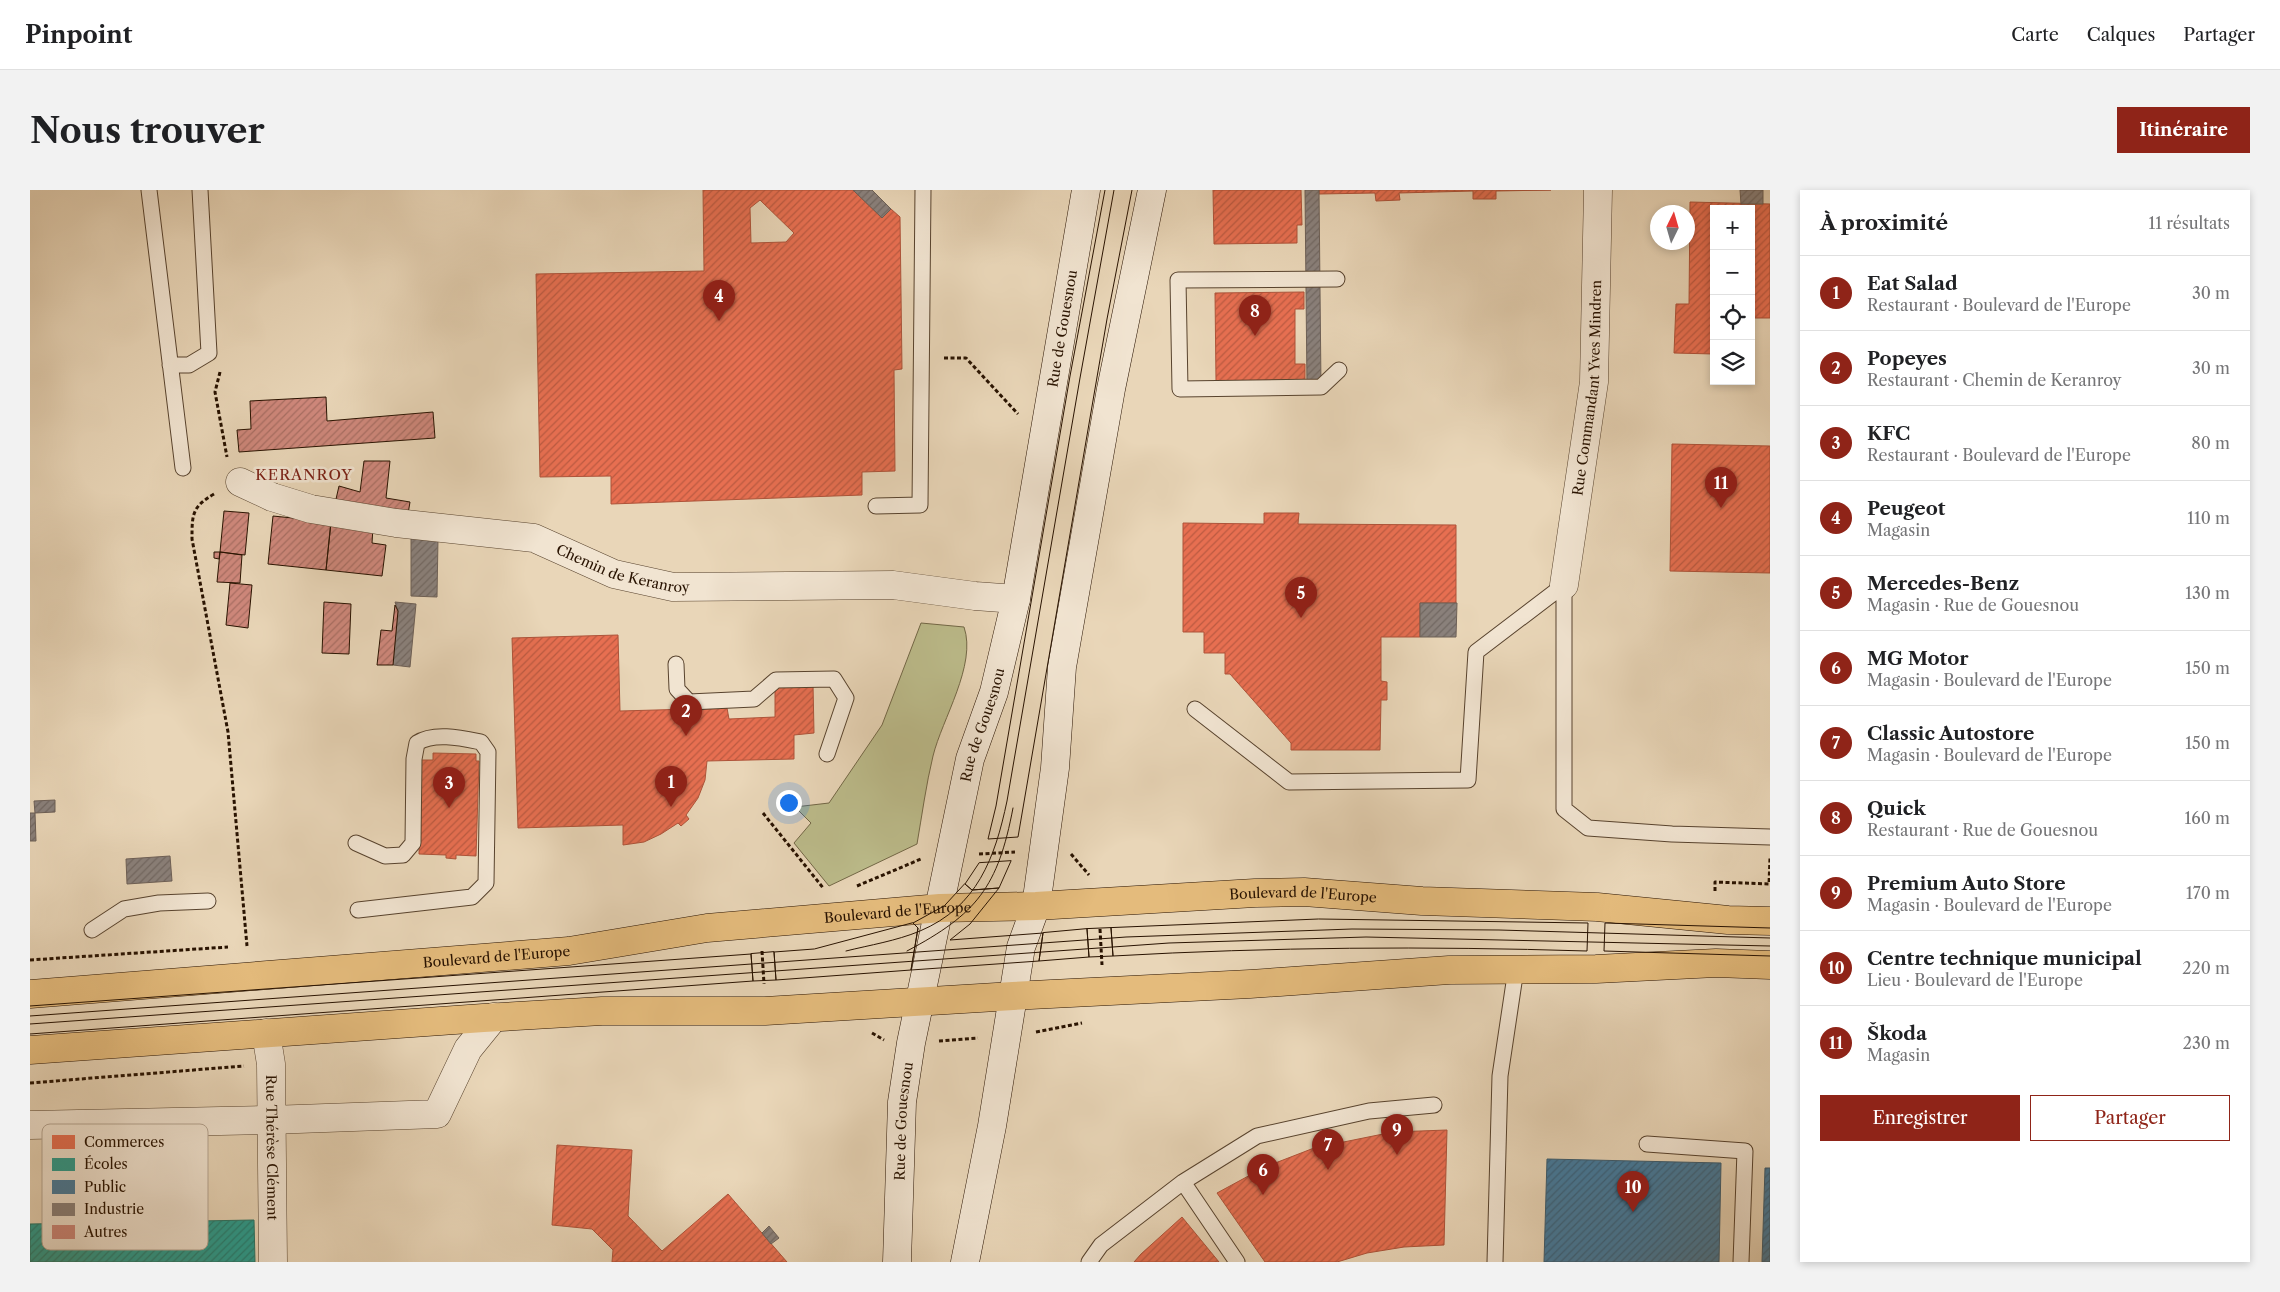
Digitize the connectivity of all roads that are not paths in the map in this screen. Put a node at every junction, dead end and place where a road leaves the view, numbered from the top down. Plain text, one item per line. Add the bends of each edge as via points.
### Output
1 (150, 190) edge
2 (200, 190) edge
3 (923, 190) edge
4 (1086, 190) edge
5 (1152, 190) edge
6 (1598, 190) edge
7 (1337, 279) dead end
8 (170, 365) junction
9 (1339, 370) dead end
10 (183, 468) dead end
11 (240, 482) road end
12 (876, 506) dead end
13 (1564, 585) junction
14 (1016, 599) junction
15 (676, 664) dead end
16 (1195, 709) dead end
17 (828, 754) dead end
18 (1770, 837) edge
19 (356, 843) dead end
20 (208, 901) dead end
21 (1036, 906) junction
22 (940, 908) junction
23 (358, 910) dead end
24 (1770, 921) edge
25 (92, 930) dead end
26 (1770, 965) edge
27 (1516, 969) junction
28 (42, 993) edge
29 (1013, 996) junction
30 (918, 1001) junction
31 (494, 1017) junction
32 (266, 1033) junction
33 (30, 1050) edge
34 (1434, 1105) dead end
35 (270, 1120) junction
36 (78, 1124) edge
37 (1647, 1144) dead end
38 (1183, 1182) junction
39 (273, 1262) edge
40 (897, 1262) edge
41 (965, 1262) edge
42 (1090, 1262) edge
43 (1236, 1262) edge
44 (1495, 1262) edge
45 (1741, 1262) edge

1 - 8 lane
2 - 8 lane via 209,353 189,364
3 - 12 lane via 920,504
4 - 14 street, Rue de Gouesnou
5 - 21 street via 1111,389 1062,667 1055,768
6 - 13 street, Rue Commandant Yves Mindren via 1594,382
7 - 9 lane via 1178,280 1180,389 1321,387
8 - 10 lane
11 - 14 street, Chemin de Keranroy via 272,498 310,509 396,523 534,538 614,574 673,587 892,585
13 - 16 lane via 1476,652 1468,780 1289,782
13 - 18 lane via 1564,810 1588,828
14 - 22 street, Rue de Gouesnou via 994,692 970,759
15 - 17 lane via 677,689 689,702 754,699 776,680 834,679 846,698
19 - 23 lane via 385,856 403,855 413,842 417,743 426,737 464,739 480,742 488,752 486,883 472,897
20 - 25 lane via 124,909
21 - 22 main road, Boulevard de l'Europe
21 - 24 main road, Boulevard de l'Europe via 1304,892 1422,902 1605,908
21 - 29 street via 1021,947
22 - 28 main road, Boulevard de l'Europe via 707,928 569,951
22 - 30 street, Rue de Gouesnou
26 - 27 main road via 1716,963
27 - 29 main road via 1449,970
27 - 44 lane via 1500,1076
29 - 30 main road
29 - 41 street
30 - 31 main road via 765,1011 602,1011
30 - 40 street, Rue de Gouesnou via 902,1102
31 - 32 main road
31 - 35 street via 468,1049 437,1114
32 - 33 main road
32 - 35 street, Rue Thérèse Clément via 271,1064
34 - 38 lane via 1369,1111 1257,1136
35 - 36 street
35 - 39 street, Rue Thérèse Clément
37 - 45 lane via 1745,1151
38 - 42 lane via 1101,1245
38 - 43 lane

